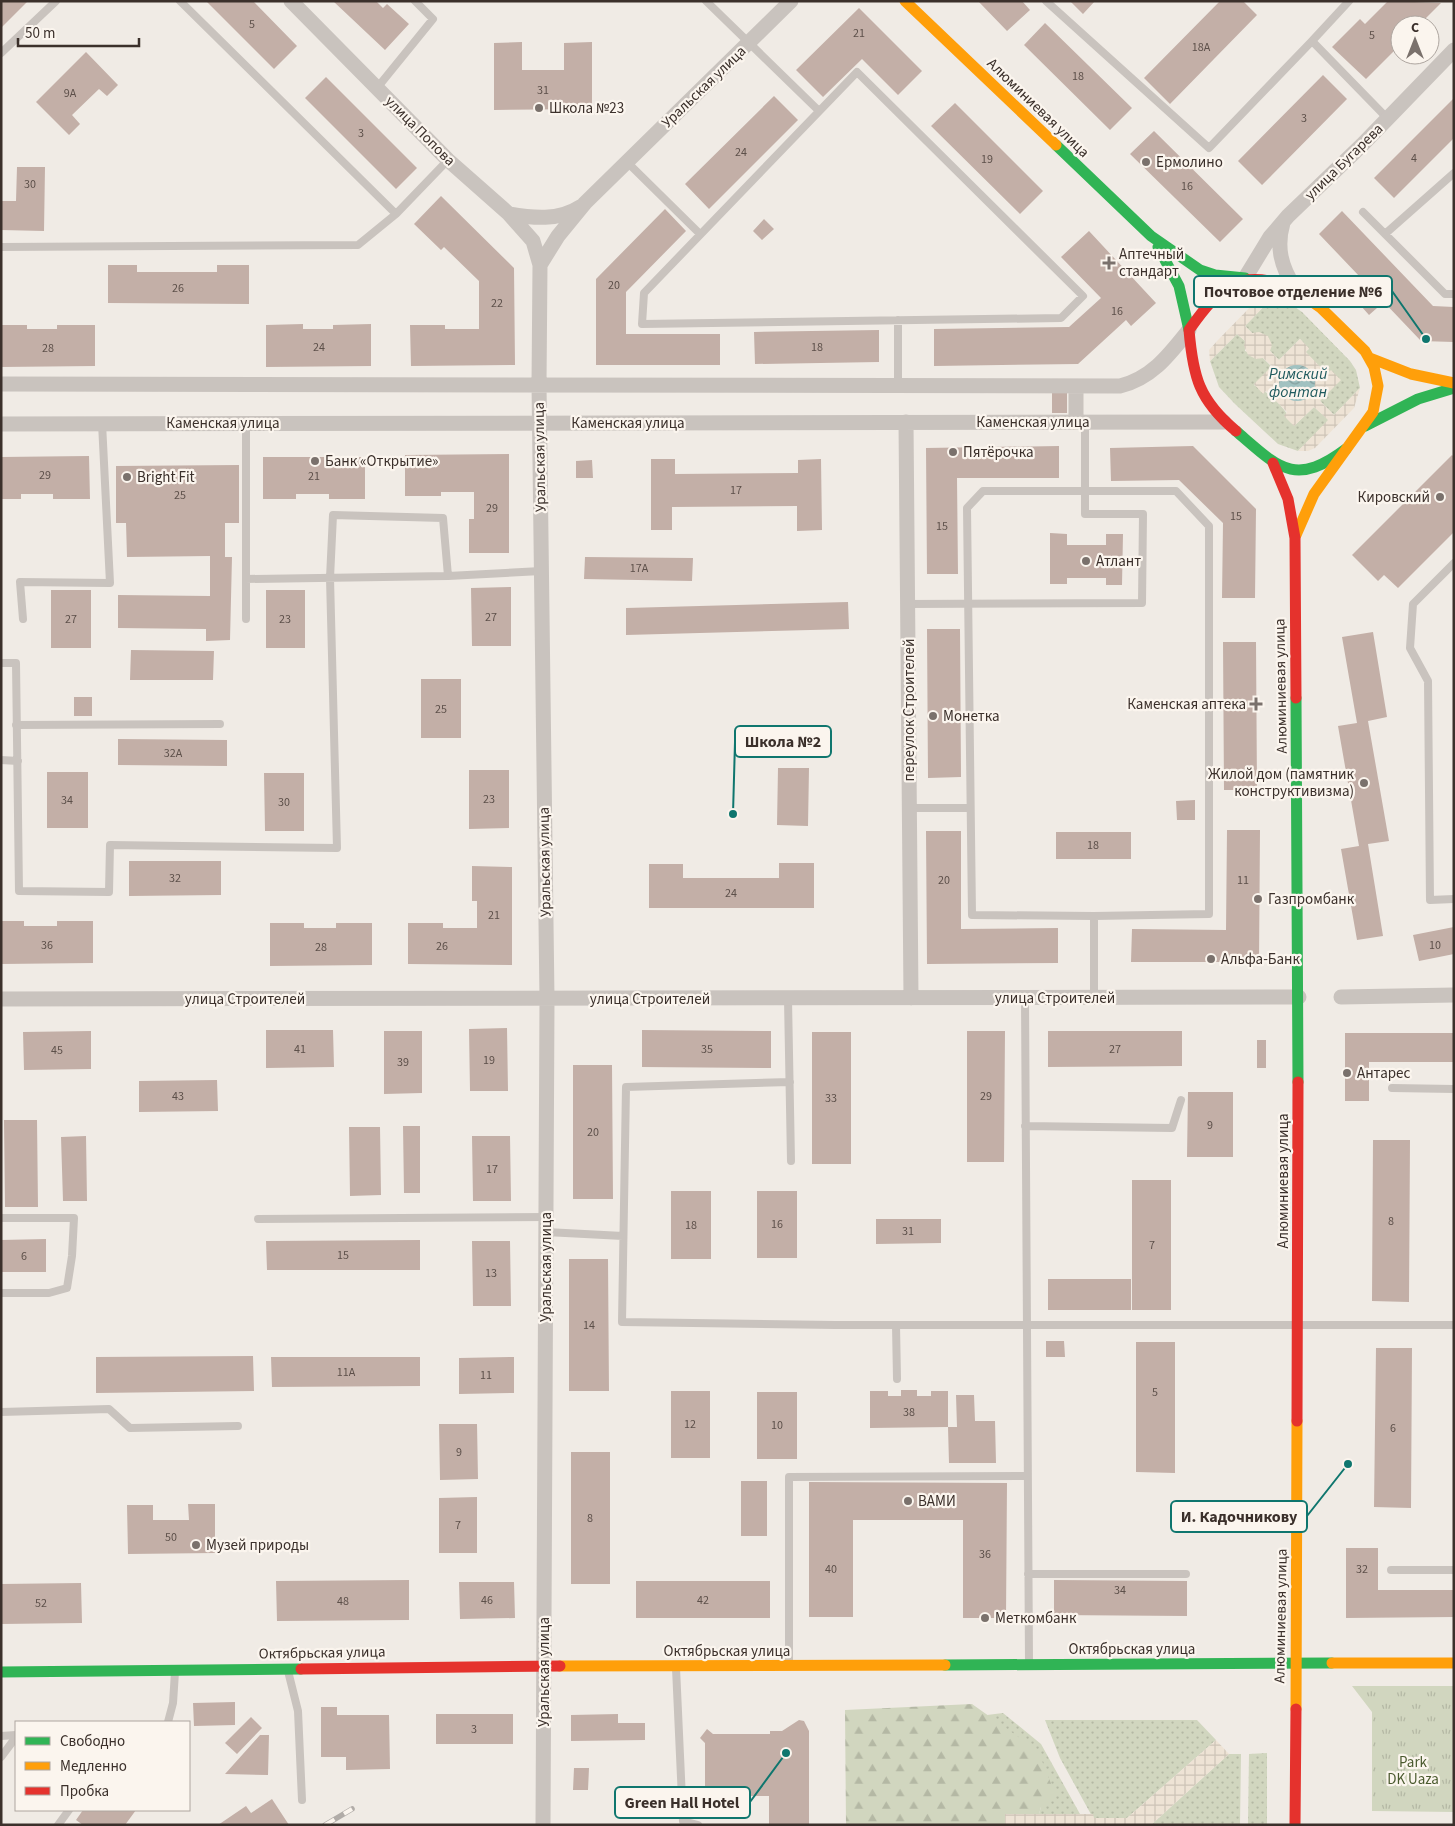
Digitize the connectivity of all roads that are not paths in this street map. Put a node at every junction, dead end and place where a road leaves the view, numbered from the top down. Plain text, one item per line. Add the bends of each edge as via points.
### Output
1 (56, 1) edge
2 (180, 1) edge
3 (291, 1) edge
4 (415, 1) edge
5 (706, 1) edge
6 (791, 1) edge
7 (905, 1) edge
8 (1046, 1) edge
9 (1349, 1) edge
10 (1312, 41) junction
11 (749, 44) junction
12 (1454, 50) edge
13 (1, 53) edge
14 (377, 88) junction
15 (818, 110) junction
16 (1388, 119) junction
17 (448, 160) junction
18 (627, 162) junction
19 (1454, 173) edge
20 (585, 203) junction
21 (1362, 212) dead end
22 (396, 214) junction
23 (509, 214) junction
24 (1283, 222) junction
25 (700, 234) junction
26 (1385, 234) junction
27 (1151, 236) junction
28 (1, 247) edge
29 (540, 265) junction
30 (1245, 278) junction
31 (1295, 288) junction
32 (1454, 294) edge
33 (898, 320) junction
34 (1189, 330) junction
35 (1370, 358) junction
36 (1454, 383) edge
37 (1, 384) edge
38 (539, 384) junction
39 (898, 386) junction
40 (1076, 387) junction
41 (1454, 388) edge
42 (906, 422) junction
43 (1081, 422) junction
44 (1224, 422) junction
45 (102, 423) junction
46 (246, 423) junction
47 (539, 423) junction
48 (1, 424) edge
49 (1365, 426) junction
50 (1346, 449) junction
51 (1273, 464) junction
52 (1085, 490) junction
53 (1295, 538) junction
54 (1454, 563) edge
55 (541, 571) junction
56 (448, 576) junction
57 (330, 578) junction
58 (246, 579) junction
59 (968, 603) junction
60 (908, 604) junction
61 (23, 619) dead end
62 (246, 619) dead end
63 (1, 663) edge
64 (220, 724) dead end
65 (16, 725) junction
66 (1, 760) edge
67 (18, 761) junction
68 (910, 808) junction
69 (970, 808) junction
70 (1454, 899) edge
71 (1094, 916) junction
72 (1454, 995) edge
73 (1298, 997) junction
74 (1342, 997) dead end
75 (911, 998) junction
76 (1025, 998) junction
77 (1094, 998) junction
78 (1, 999) edge
79 (547, 999) junction
80 (788, 999) junction
81 (790, 1082) junction
82 (1392, 1088) dead end
83 (1454, 1089) edge
84 (1181, 1100) dead end
85 (1025, 1126) junction
86 (791, 1161) dead end
87 (1, 1218) edge
88 (258, 1219) dead end
89 (546, 1224) junction
90 (623, 1236) junction
91 (1, 1293) edge
92 (896, 1325) junction
93 (1026, 1325) junction
94 (1298, 1325) junction
95 (1454, 1325) edge
96 (897, 1379) dead end
97 (1, 1412) edge
98 (238, 1426) dead end
99 (1028, 1476) junction
100 (1391, 1570) dead end
101 (1454, 1570) edge
102 (1028, 1574) junction
103 (1186, 1574) dead end
104 (1296, 1663) junction
105 (1454, 1663) edge
106 (1029, 1664) junction
107 (789, 1665) junction
108 (544, 1666) junction
109 (676, 1666) junction
110 (287, 1669) junction
111 (175, 1670) junction
112 (1, 1672) edge
113 (168, 1721) edge
114 (1, 1736) edge
115 (15, 1736) edge
116 (15, 1737) edge
117 (1, 1757) edge
118 (302, 1800) dead end
119 (68, 1811) edge
120 (58, 1825) edge
121 (543, 1825) edge
122 (698, 1825) edge
123 (1295, 1825) edge

1 - 13 lane
2 - 22 lane
3 - 14 street, улица Попова
4 - 14 lane via 433,19
5 - 11 lane
6 - 11 street, Уральская улица
7 - 27 main road, Алюминиевая улица
8 - 10 lane via 1209,148
9 - 10 lane
10 - 16 lane
11 - 15 lane
11 - 18 street, Уральская улица
12 - 16 street, улица Бугарева
14 - 17 street, улица Попова
15 - 25 lane
15 - 33 lane via 858,72 1083,296 1061,318
16 - 24 street, улица Бугарева
17 - 22 lane
17 - 23 street, улица Попова
18 - 20 street, Уральская улица
18 - 25 lane
19 - 26 lane
20 - 23 street via 574,211 544,218
20 - 29 street, Уральская улица
21 - 26 lane
22 - 28 lane via 358,244
23 - 29 street, улица Попова via 532,241
24 - 30 street, улица Бугарева
24 - 31 street via 1280,252
25 - 33 lane via 644,294 642,324
26 - 32 lane via 1445,294
27 - 30 main road via 1200,270
27 - 34 main road via 1177,278
29 - 38 street, Уральская улица
30 - 31 main road
30 - 34 main road via 1219,295
31 - 35 main road via 1340,325
33 - 39 lane
34 - 40 street via 1169,355 1144,378 1120,386
34 - 44 main road via 1193,369 1200,391
35 - 36 main road via 1409,374
35 - 49 main road via 1378,384 1378,397
37 - 38 street
38 - 39 street
38 - 47 street, Уральская улица
39 - 40 street
40 - 43 street
41 - 49 main road via 1418,399
42 - 43 street, Каменская улица
42 - 47 street, Каменская улица
42 - 60 street, переулок Строителей
43 - 44 street, Каменская улица
43 - 52 lane
44 - 51 main road
45 - 46 street, Каменская улица
45 - 48 street, Каменская улица
45 - 61 lane via 110,583 20,582
46 - 47 street, Каменская улица
46 - 58 lane
47 - 55 street, Уральская улица
49 - 50 main road
50 - 51 main road via 1331,461 1310,469 1296,470
50 - 53 main road via 1314,494
51 - 53 main road via 1288,500
52 - 59 lane via 983,491 967,508
52 - 59 lane via 1085,514 1142,514 1142,603
52 - 71 lane via 1176,491 1209,526 1209,914
53 - 73 main road, Алюминиевая улица
54 - 70 lane via 1413,604 1410,648 1428,681 1430,900
55 - 56 lane
55 - 79 street, Уральская улица
56 - 57 lane
56 - 57 lane via 444,518 333,515
57 - 58 lane
57 - 67 lane via 336,848 110,845 109,892 19,891
58 - 62 lane
59 - 60 lane
59 - 69 lane
60 - 68 street, переулок Строителей
63 - 65 lane via 16,663
64 - 65 lane
65 - 67 lane
66 - 67 lane
68 - 69 lane
68 - 75 street, переулок Строителей
69 - 71 lane via 972,915
71 - 77 lane
72 - 74 street
73 - 77 street, улица Строителей
73 - 94 main road, Алюминиевая улица
75 - 76 street, улица Строителей
75 - 80 street, улица Строителей
76 - 77 street, улица Строителей
76 - 85 lane
78 - 79 street, улица Строителей
79 - 80 street, улица Строителей
79 - 89 street, Уральская улица
80 - 81 lane
81 - 86 lane
81 - 90 lane via 626,1087
82 - 83 lane
84 - 85 lane via 1172,1128
85 - 93 lane
87 - 91 lane via 74,1218 67,1288 48,1293
88 - 89 lane
89 - 90 lane
89 - 108 street, Уральская улица
90 - 92 lane via 622,1322
92 - 93 lane
92 - 96 lane
93 - 94 lane
93 - 99 lane
94 - 95 lane
94 - 104 main road, Алюминиевая улица
97 - 98 lane via 109,1409 130,1428
99 - 102 lane
99 - 107 lane via 789,1477
100 - 101 lane
102 - 103 lane
102 - 106 lane
104 - 105 main road, Октябрьская улица
104 - 106 main road, Октябрьская улица
104 - 123 main road, Алюминиевая улица
106 - 107 main road, Октябрьская улица
107 - 109 main road, Октябрьская улица
108 - 109 main road, Октябрьская улица
108 - 110 main road, Октябрьская улица
108 - 121 street, Уральская улица
109 - 122 lane via 683,1821
110 - 111 main road, Октябрьская улица
110 - 118 lane via 298,1711
111 - 112 main road, Октябрьская улица
111 - 113 lane
114 - 115 lane
116 - 117 lane
119 - 120 lane

